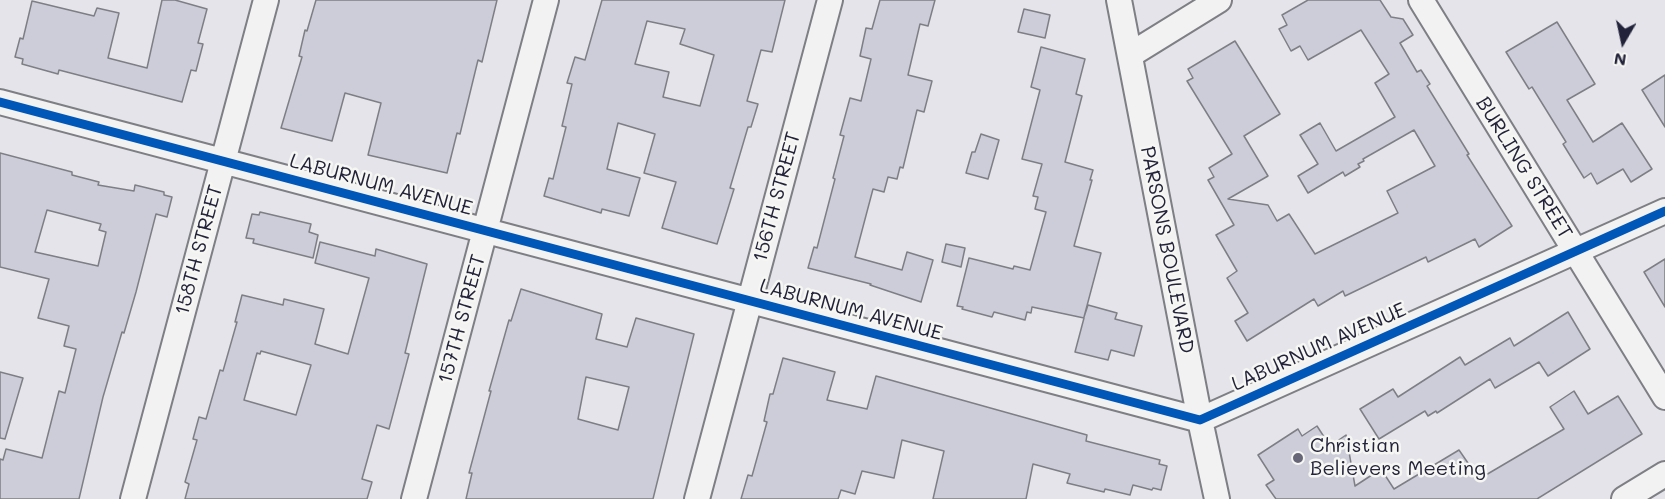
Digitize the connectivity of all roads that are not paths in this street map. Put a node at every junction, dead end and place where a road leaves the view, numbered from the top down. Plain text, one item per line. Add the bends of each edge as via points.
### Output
1 (266, 0) edge
2 (546, 0) edge
3 (830, 0) edge
4 (1119, 0) edge
5 (1219, 0) edge
6 (1421, 0) edge
7 (1130, 55) junction
8 (0, 102) edge
9 (223, 161) junction
10 (1665, 211) edge
11 (485, 231) junction
12 (1575, 251) junction
13 (749, 302) junction
14 (1665, 397) edge
15 (1200, 420) junction
16 (1665, 474) edge
17 (133, 499) edge
18 (414, 499) edge
19 (697, 499) edge
20 (1217, 499) edge
21 (1624, 499) edge

1 - 9 street, 158TH STREET
2 - 11 street, 157TH STREET
3 - 13 street, 156TH STREET
4 - 7 street, PARSONS BOULEVARD
5 - 7 street
6 - 12 street, BURLING STREET
7 - 15 street, PARSONS BOULEVARD
8 - 9 street, LABURNUM AVENUE
9 - 11 street, LABURNUM AVENUE
9 - 17 street, 158TH STREET
10 - 12 street, LABURNUM AVENUE
11 - 13 street, LABURNUM AVENUE
11 - 18 street, 157TH STREET
12 - 14 street, BURLING STREET
12 - 15 street, LABURNUM AVENUE
13 - 15 street, LABURNUM AVENUE
13 - 19 street, 156TH STREET
15 - 20 street, PARSONS BOULEVARD
16 - 21 street

